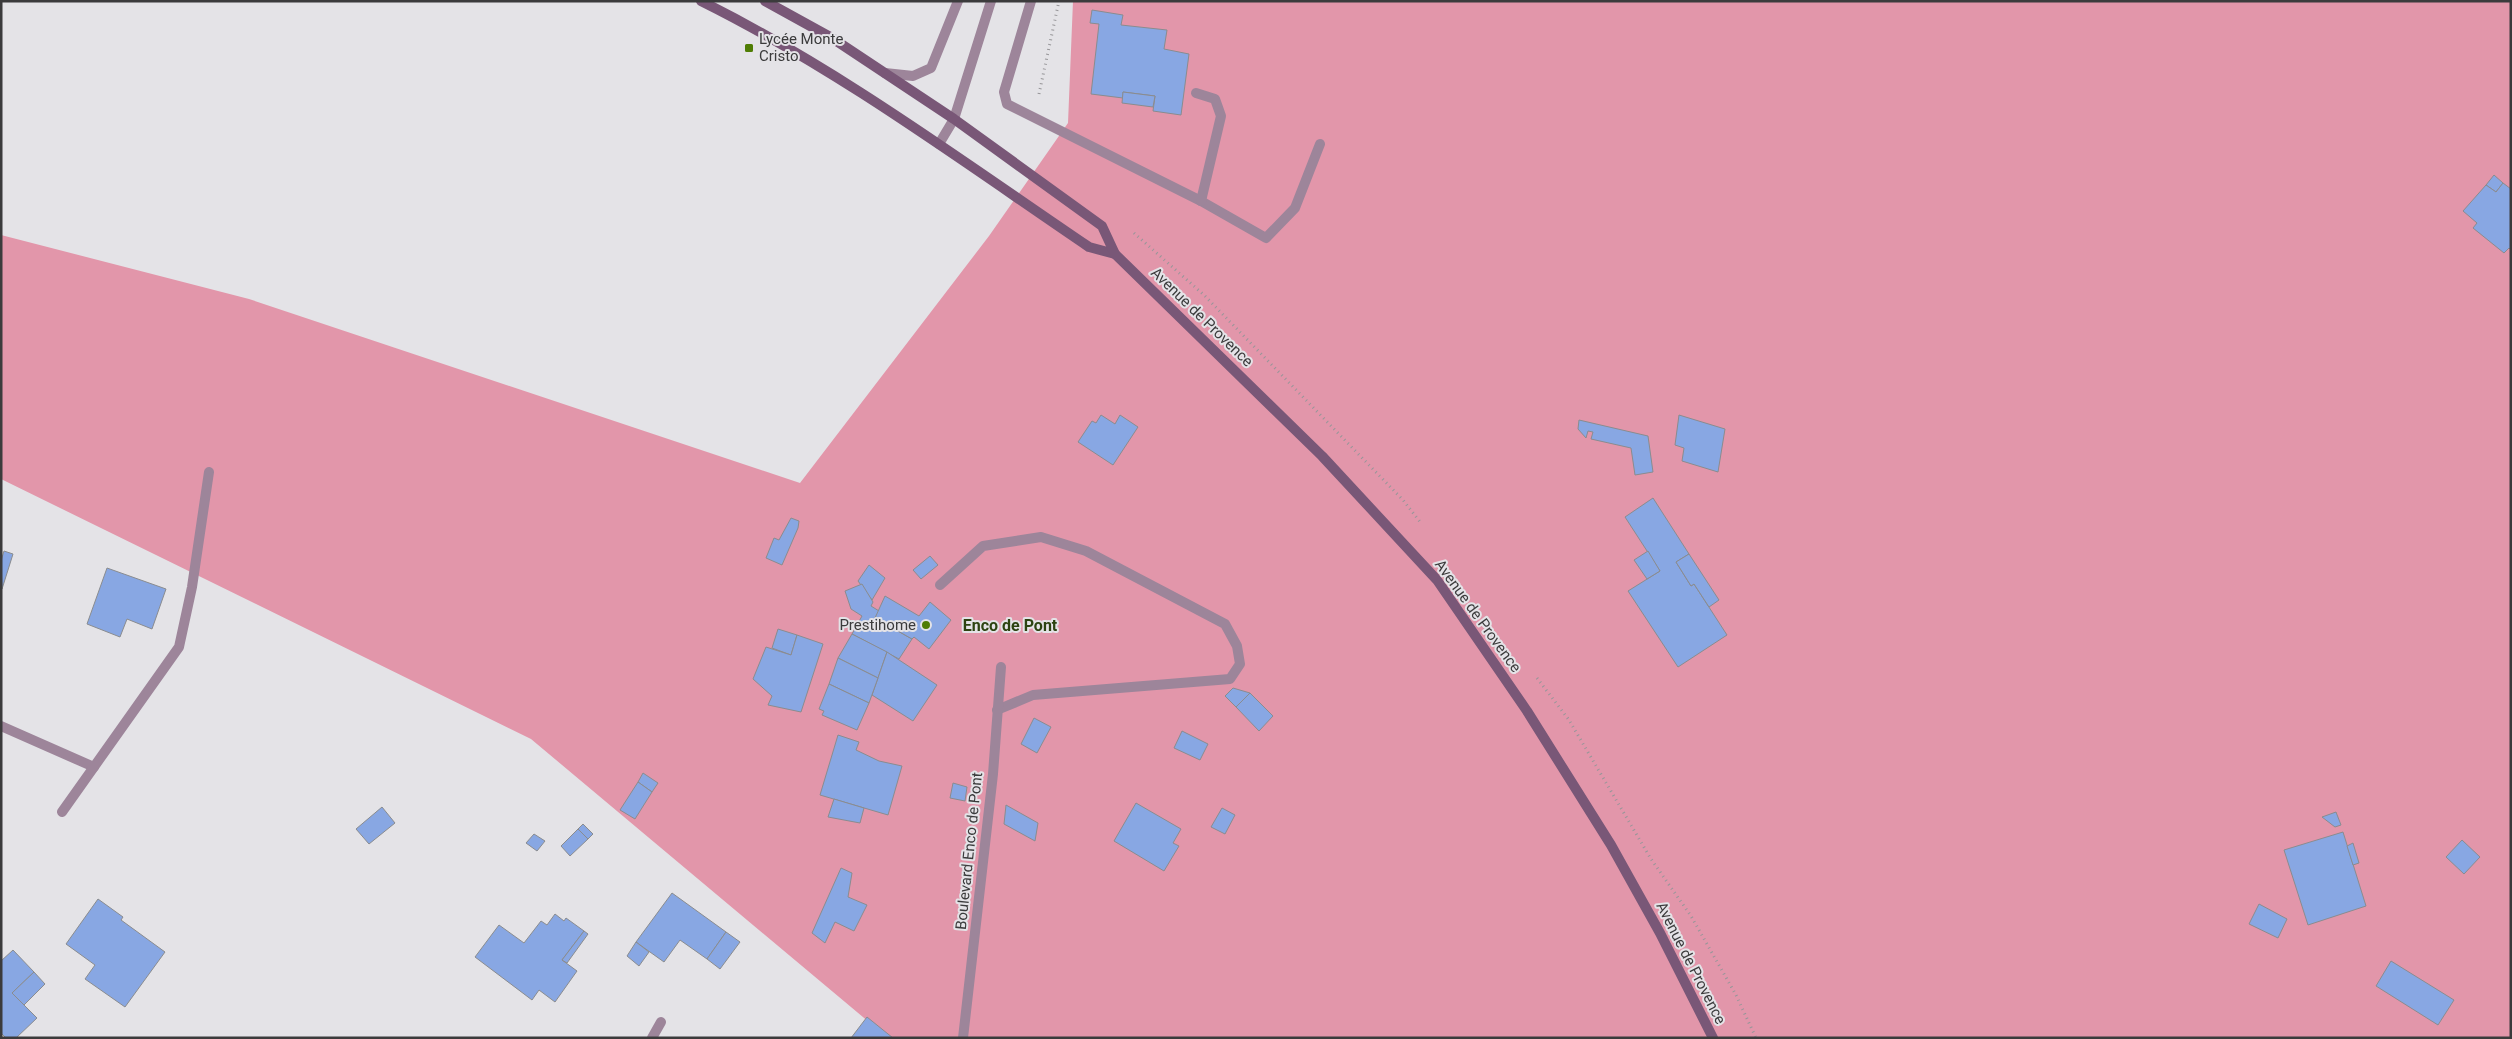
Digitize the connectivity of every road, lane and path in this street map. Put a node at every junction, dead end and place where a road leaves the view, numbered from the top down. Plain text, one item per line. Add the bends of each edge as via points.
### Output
1 (701, 1) edge
2 (765, 1) edge
3 (958, 1) edge
4 (991, 1) edge
5 (1031, 1) edge
6 (1059, 1) edge
7 (885, 73) junction
8 (1196, 93) dead end
9 (1034, 116) junction
10 (954, 119) junction
11 (939, 144) junction
12 (1320, 144) dead end
13 (1202, 201) junction
14 (1115, 254) junction
15 (209, 472) dead end
16 (940, 585) dead end
17 (1001, 667) dead end
18 (997, 710) junction
19 (1, 726) edge
20 (94, 767) junction
21 (62, 812) dead end
22 (661, 1022) dead end
23 (652, 1038) edge
24 (963, 1038) edge
25 (1713, 1038) edge

1 - 11 main road, Avenue de Provence via 814,64
2 - 7 main road, Avenue de Provence via 832,38
3 - 7 street via 932,68 914,76
4 - 10 street
5 - 9 street via 1004,92 1007,104
6 - 9 path
7 - 10 main road, Avenue de Provence
8 - 13 street via 1215,99 1222,116
9 - 13 street
10 - 11 street
10 - 14 main road, Avenue de Provence via 1102,226
11 - 14 main road, Avenue de Provence via 1089,247
12 - 13 street via 1295,208 1266,238
14 - 25 main road, Avenue de Provence via 1322,456 1437,580 1527,711 1611,845
15 - 20 street via 192,587 179,647
16 - 18 street via 984,546 1041,537 1086,551 1225,624 1237,646 1240,664 1230,679 1032,695
17 - 18 street, Boulevard Enco de Pont
18 - 24 street, Boulevard Enco de Pont via 993,774
19 - 20 street
20 - 21 street
22 - 23 street

